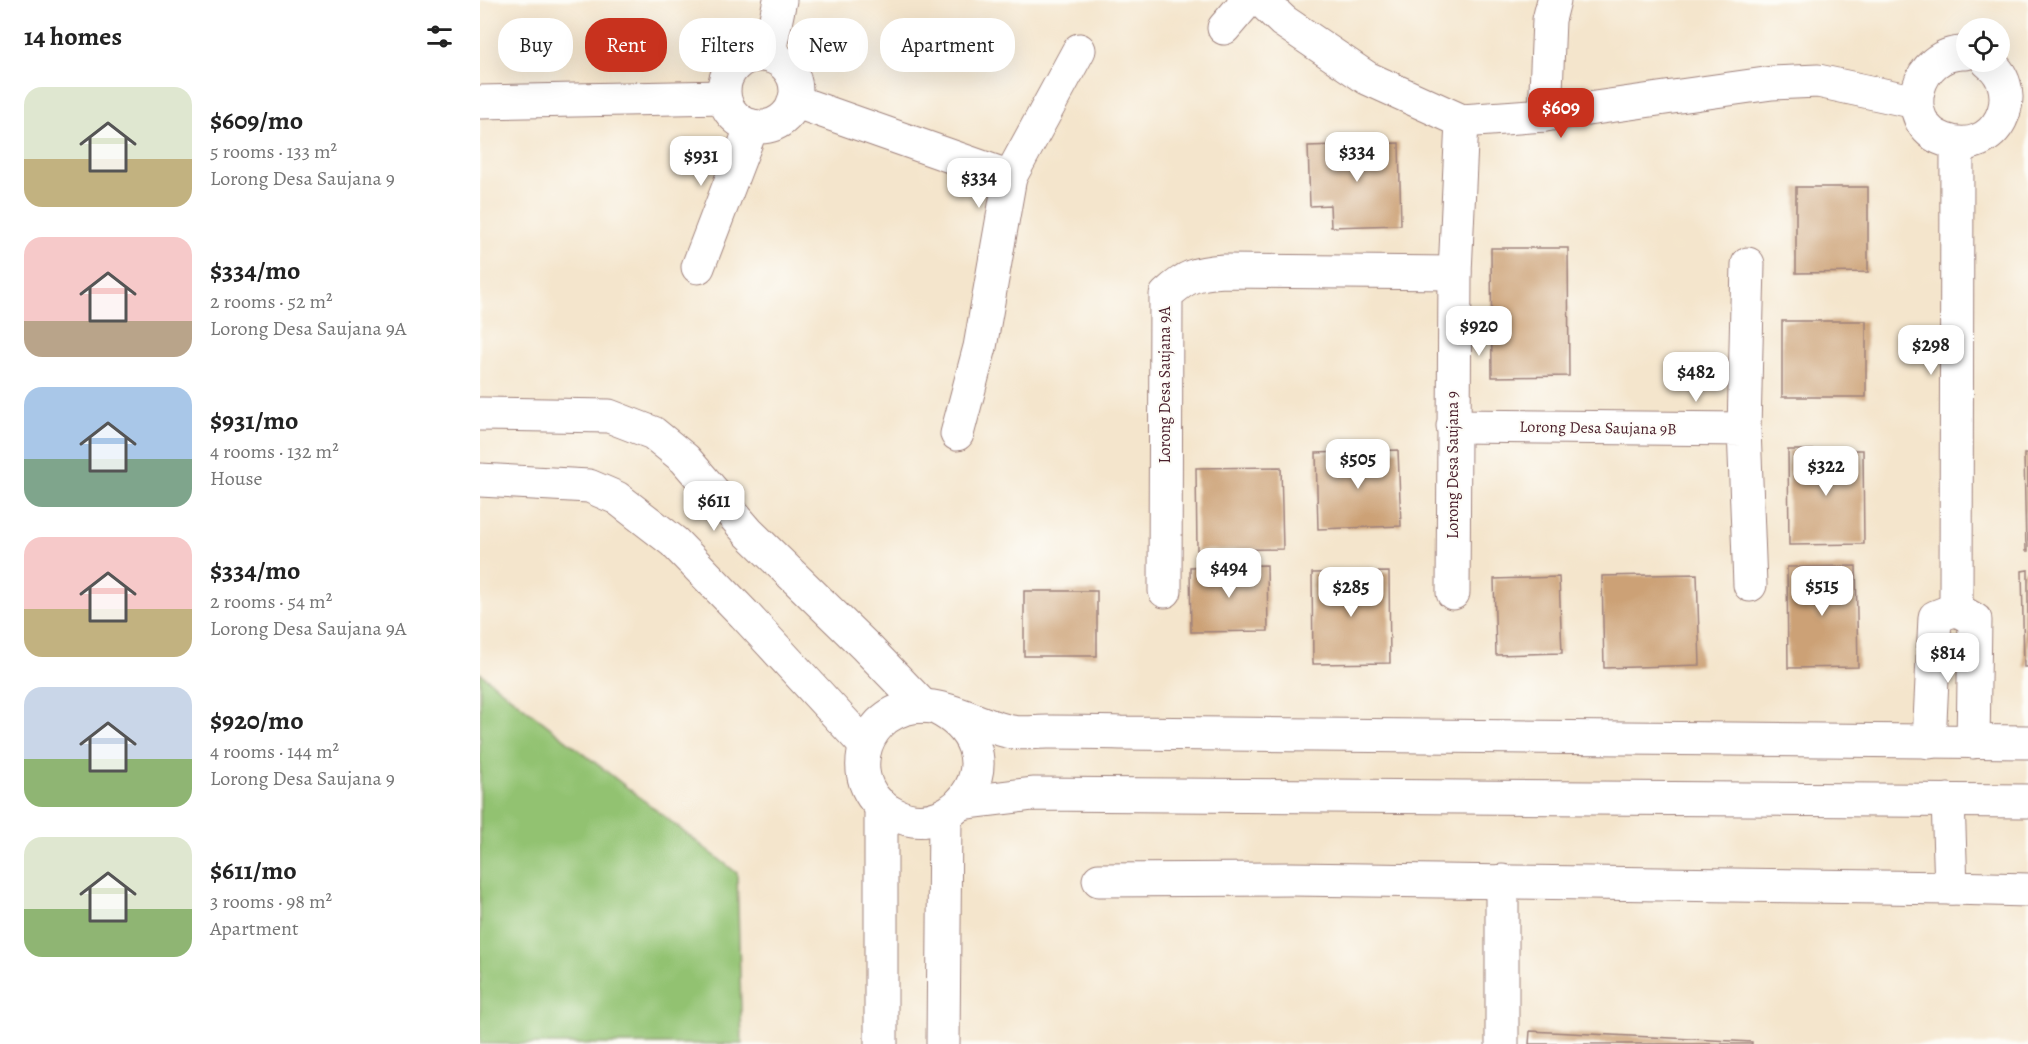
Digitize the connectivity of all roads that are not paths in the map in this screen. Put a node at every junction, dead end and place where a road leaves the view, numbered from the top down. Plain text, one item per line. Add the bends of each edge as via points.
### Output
1 (780, 0) edge
2 (1244, 0) edge
3 (1261, 0) edge
4 (1554, 0) edge
5 (776, 19) edge
6 (1224, 28) dead end
7 (1079, 50) dead end
8 (1956, 54) edge
9 (776, 60) edge
10 (730, 72) edge
11 (1999, 72) edge
12 (724, 97) junction
13 (794, 101) junction
14 (480, 102) edge
15 (1916, 102) junction
16 (2018, 103) edge
17 (1545, 115) junction
18 (1462, 121) junction
19 (752, 126) junction
20 (1958, 144) junction
21 (1010, 177) junction
22 (1748, 264) dead end
23 (698, 267) dead end
24 (1455, 273) junction
25 (480, 414) edge
26 (1453, 426) junction
27 (1744, 429) junction
28 (957, 434) dead end
29 (480, 480) edge
30 (1750, 585) dead end
31 (1165, 591) dead end
32 (1453, 593) dead end
33 (1956, 609) junction
34 (929, 707) junction
35 (1929, 742) junction
36 (1972, 742) junction
37 (2028, 742) edge
38 (865, 746) junction
39 (1948, 800) junction
40 (2028, 801) edge
41 (881, 805) junction
42 (953, 809) junction
43 (1099, 880) dead end
44 (1502, 881) junction
45 (1950, 888) junction
46 (2028, 890) edge
47 (881, 1044) edge
48 (943, 1044) edge
49 (1502, 1044) edge

1 - 5 street
2 - 6 street
3 - 18 street via 1283,21 1367,78
4 - 17 street via 1549,20
7 - 21 street
8 - 15 street via 1935,63 1924,74
9 - 13 street via 794,78
10 - 12 street
11 - 16 street
12 - 14 street
12 - 19 street via 733,116
13 - 19 street via 782,119 762,127
13 - 21 street
15 - 17 street via 1818,81 1772,83
15 - 20 street via 1929,130 1942,140
16 - 20 street via 1985,139
17 - 18 street
18 - 24 street, Lorong Desa Saujana 9
19 - 23 street
20 - 33 street
21 - 28 street via 980,347
22 - 27 street
24 - 26 street, Lorong Desa Saujana 9
24 - 31 street, Lorong Desa Saujana 9A via 1197,273 1166,295
25 - 34 street via 609,416 653,434 685,459 748,532
26 - 27 street, Lorong Desa Saujana 9B
26 - 32 street, Lorong Desa Saujana 9
27 - 30 street
29 - 38 street via 589,486 617,498 674,542
33 - 35 street via 1935,617
33 - 36 street via 1975,620
34 - 35 street via 1013,732
34 - 38 street via 904,708 887,716 873,729
34 - 42 street via 953,717 968,731 976,748 978,768 972,787
35 - 36 street
36 - 37 street
38 - 41 street via 864,777 870,793
39 - 40 street
39 - 42 street via 1033,794
39 - 45 street
41 - 42 street via 911,820 929,820
41 - 47 street
42 - 48 street
43 - 44 street
44 - 45 street
44 - 49 street
45 - 46 street

